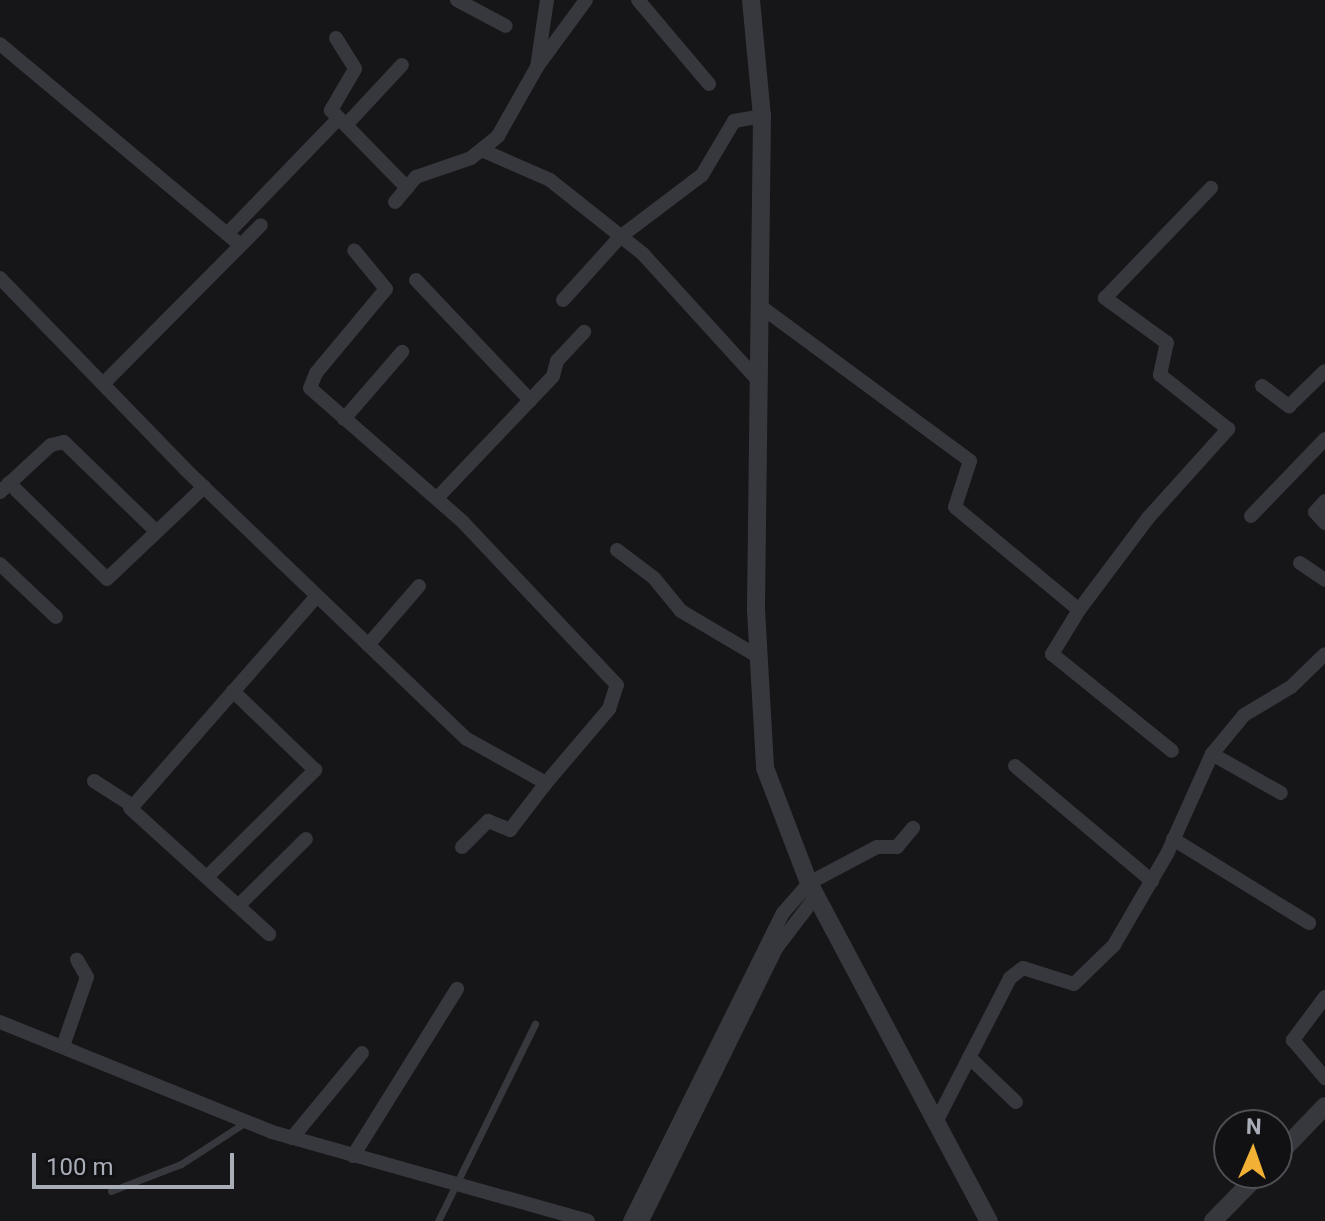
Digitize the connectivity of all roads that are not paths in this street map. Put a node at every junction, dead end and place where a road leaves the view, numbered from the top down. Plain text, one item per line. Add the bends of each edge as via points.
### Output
1 (457, 0) edge
2 (547, 0) edge
3 (586, 0) edge
4 (638, 0) edge
5 (751, 0) edge
6 (506, 26) dead end
7 (336, 38) dead end
8 (0, 44) edge
9 (402, 65) dead end
10 (537, 67) junction
11 (709, 84) dead end
12 (762, 116) junction
13 (342, 121) junction
14 (484, 151) junction
15 (407, 188) junction
16 (1211, 188) dead end
17 (395, 202) dead end
18 (261, 225) dead end
19 (227, 234) junction
20 (620, 237) junction
21 (240, 245) junction
22 (354, 250) dead end
23 (0, 278) edge
24 (416, 280) dead end
25 (563, 300) dead end
26 (760, 306) junction
27 (584, 332) dead end
28 (402, 352) dead end
29 (1325, 371) edge
30 (755, 377) junction
31 (105, 382) junction
32 (1262, 386) dead end
33 (530, 400) junction
34 (344, 419) junction
35 (1325, 439) edge
36 (204, 487) junction
37 (5, 488) edge
38 (437, 498) junction
39 (1325, 501) edge
40 (1251, 516) dead end
41 (1325, 523) edge
42 (156, 531) junction
43 (617, 550) dead end
44 (1300, 563) dead end
45 (0, 564) edge
46 (1325, 580) edge
47 (419, 586) dead end
48 (317, 596) junction
49 (1079, 610) junction
50 (56, 617) dead end
51 (368, 645) junction
52 (1325, 654) edge
53 (757, 656) junction
54 (233, 691) junction
55 (1172, 751) dead end
56 (1212, 754) junction
57 (1015, 766) dead end
58 (94, 781) dead end
59 (546, 783) junction
60 (1281, 793) dead end
61 (130, 808) junction
62 (913, 828) dead end
63 (306, 839) dead end
64 (1173, 839) junction
65 (462, 847) dead end
66 (208, 876) junction
67 (1152, 881) junction
68 (813, 890) junction
69 (239, 905) junction
70 (1309, 923) dead end
71 (269, 934) dead end
72 (77, 960) dead end
73 (457, 989) dead end
74 (1325, 997) edge
75 (0, 1022) edge
76 (535, 1024) dead end
77 (63, 1046) junction
78 (362, 1053) dead end
79 (969, 1057) junction
80 (715, 1060) junction
81 (1325, 1078) edge
82 (1016, 1102) dead end
83 (1325, 1106) edge
84 (246, 1122) junction
85 (935, 1124) junction
86 (292, 1138) junction
87 (1293, 1139) edge
88 (353, 1156) junction
89 (455, 1184) junction
90 (1244, 1189) edge
91 (111, 1191) dead end
92 (438, 1221) edge
93 (588, 1221) edge
94 (630, 1221) edge
95 (642, 1221) edge
96 (989, 1221) edge
97 (1213, 1221) edge

1 - 6 street
2 - 10 street
3 - 10 street
4 - 11 street
5 - 12 street
7 - 13 street via 355,66 331,103
8 - 19 street
9 - 13 street
10 - 14 street
12 - 20 street via 734,121 696,181
12 - 26 street
13 - 15 street
13 - 19 street
14 - 15 street via 427,171
14 - 20 street via 550,180
15 - 17 street
16 - 49 street via 1105,298 1167,343 1160,375 1228,429 1148,518
18 - 21 street
19 - 21 street
20 - 25 street
20 - 30 street via 660,271
21 - 31 street
22 - 34 street via 386,289 309,385
23 - 31 street
24 - 33 street
26 - 30 street
26 - 49 street via 970,461 972,471 953,499 955,507
27 - 33 street
28 - 34 street
29 - 32 street via 1289,406
30 - 53 street
31 - 36 street
33 - 38 street
34 - 38 street
35 - 40 street
36 - 42 street
36 - 48 street
37 - 42 street via 51,445 64,442
37 - 42 street via 103,578 116,574
38 - 59 street via 617,685 609,709
39 - 41 street via 1315,512
43 - 53 street via 654,578 681,611
44 - 46 street
45 - 50 street
47 - 51 street
48 - 51 street
48 - 54 street
49 - 55 street via 1052,654
51 - 59 street via 481,751
52 - 56 street via 1291,687 1244,715
53 - 68 street via 765,768
54 - 61 street
54 - 66 street via 315,770
56 - 60 street
56 - 64 street
57 - 67 street
58 - 61 street
59 - 65 street via 510,830 488,821
61 - 66 street
62 - 68 street via 897,847 877,847
63 - 69 street
64 - 67 street
64 - 70 street
66 - 69 street
67 - 79 street via 1114,945 1074,984 1015,971
68 - 80 street via 774,925
68 - 85 street
69 - 71 street
72 - 77 street via 87,977
73 - 88 street
74 - 81 street via 1293,1040
75 - 77 street
76 - 89 lane
77 - 84 street
78 - 86 street
79 - 82 street
79 - 85 street
80 - 94 street
80 - 95 street
83 - 87 street
84 - 86 street
84 - 91 lane via 181,1164
85 - 96 street
86 - 88 street
88 - 89 street
89 - 92 lane
89 - 93 street
90 - 97 street

